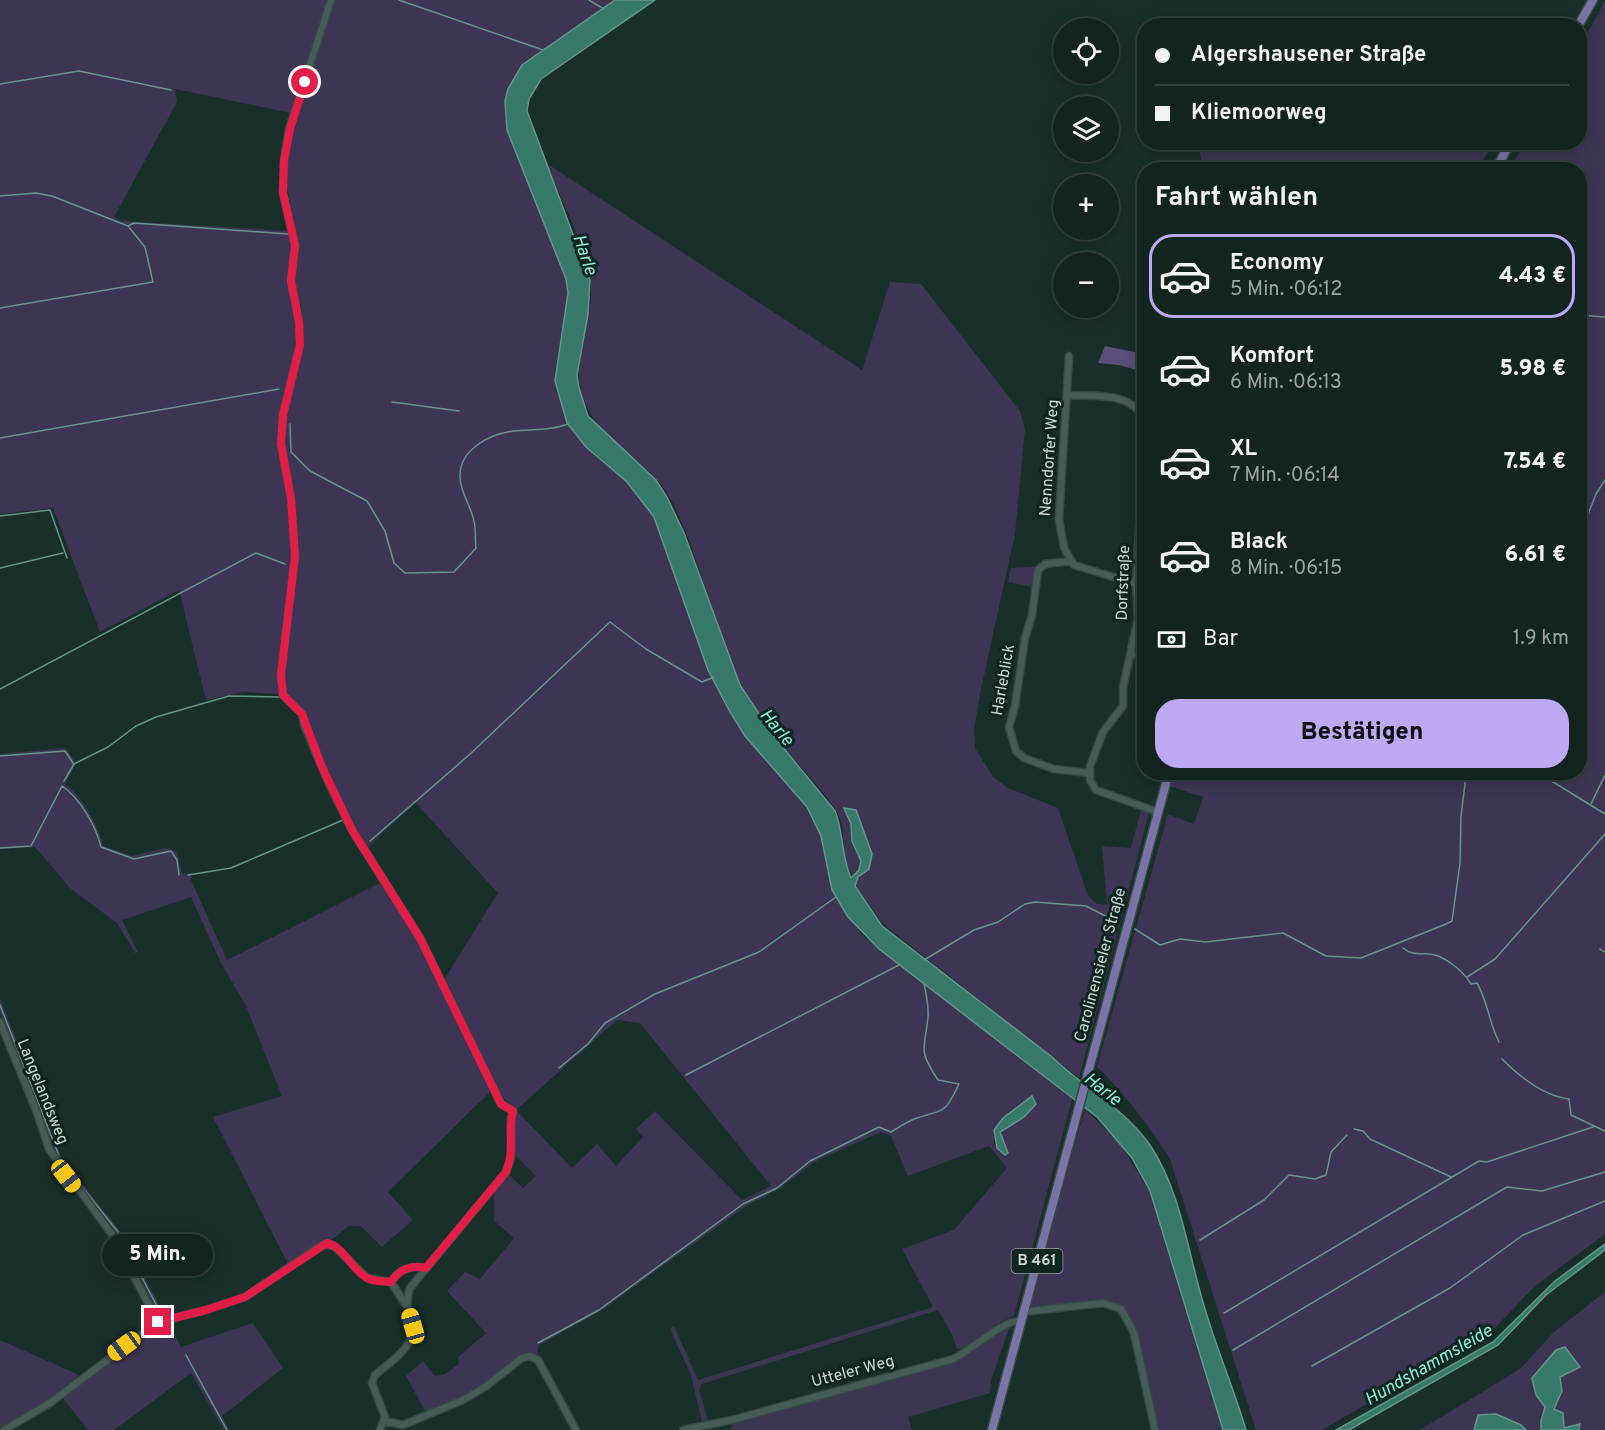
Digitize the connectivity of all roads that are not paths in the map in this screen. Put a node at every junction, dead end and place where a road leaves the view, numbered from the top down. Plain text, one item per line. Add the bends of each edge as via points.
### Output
1 (331, 0) edge
2 (1593, 0) edge
3 (1583, 18) edge
4 (1070, 356) dead end
5 (1067, 395) junction
6 (1137, 409) edge
7 (1071, 561) junction
8 (1137, 566) edge
9 (1136, 584) junction
10 (1137, 592) edge
11 (1137, 620) edge
12 (1131, 654) junction
13 (1137, 656) edge
14 (1089, 773) junction
15 (1167, 780) edge
16 (1158, 812) junction
17 (0, 1022) edge
18 (426, 1268) junction
19 (391, 1282) junction
20 (406, 1305) junction
21 (1023, 1312) junction
22 (1021, 1321) junction
23 (158, 1322) junction
24 (384, 1421) junction
25 (4, 1430) edge
26 (380, 1430) edge
27 (576, 1430) edge
28 (683, 1430) edge
29 (992, 1430) edge
30 (1155, 1430) edge

1 - 18 street via 290,129 284,161 283,193 295,245 291,281 300,345 283,415 281,444 291,498 295,556 281,675 283,695 302,714 352,830 420,938 501,1104 513,1111 511,1158 506,1172
2 - 3 main road
4 - 5 street, Nenndorfer Weg
5 - 6 street via 1122,399
5 - 7 street, Nenndorfer Weg via 1059,519 1061,538
7 - 9 street via 1086,570
7 - 14 street, Harleblick via 1045,564 1038,570 1009,727 1016,751 1024,758 1046,767
8 - 9 street, Dorfstraße
9 - 10 street, Dorfstraße
11 - 12 street, Dorfstraße
12 - 13 street
12 - 14 street, Dorfstraße via 1123,706 1103,732
14 - 16 street via 1096,790
15 - 16 main road, B 461
16 - 21 main road, Carolinensieler Straße / B 461
17 - 23 street, Langelandsweg via 49,1149 111,1233
18 - 19 street via 402,1270
18 - 20 street via 411,1288
19 - 20 street
19 - 23 street via 367,1278 327,1243 245,1297
20 - 24 street via 413,1326 412,1338 375,1375 372,1383
21 - 22 main road, Carolinensieler Straße / B 461
21 - 30 street via 1103,1303 1121,1310 1134,1333
22 - 28 street, Utteler Weg via 1007,1323 953,1359
22 - 29 main road, Carolinensieler Straße / B 461
23 - 25 street via 50,1403
24 - 26 street
24 - 27 street via 403,1425 463,1400 530,1356 538,1360

